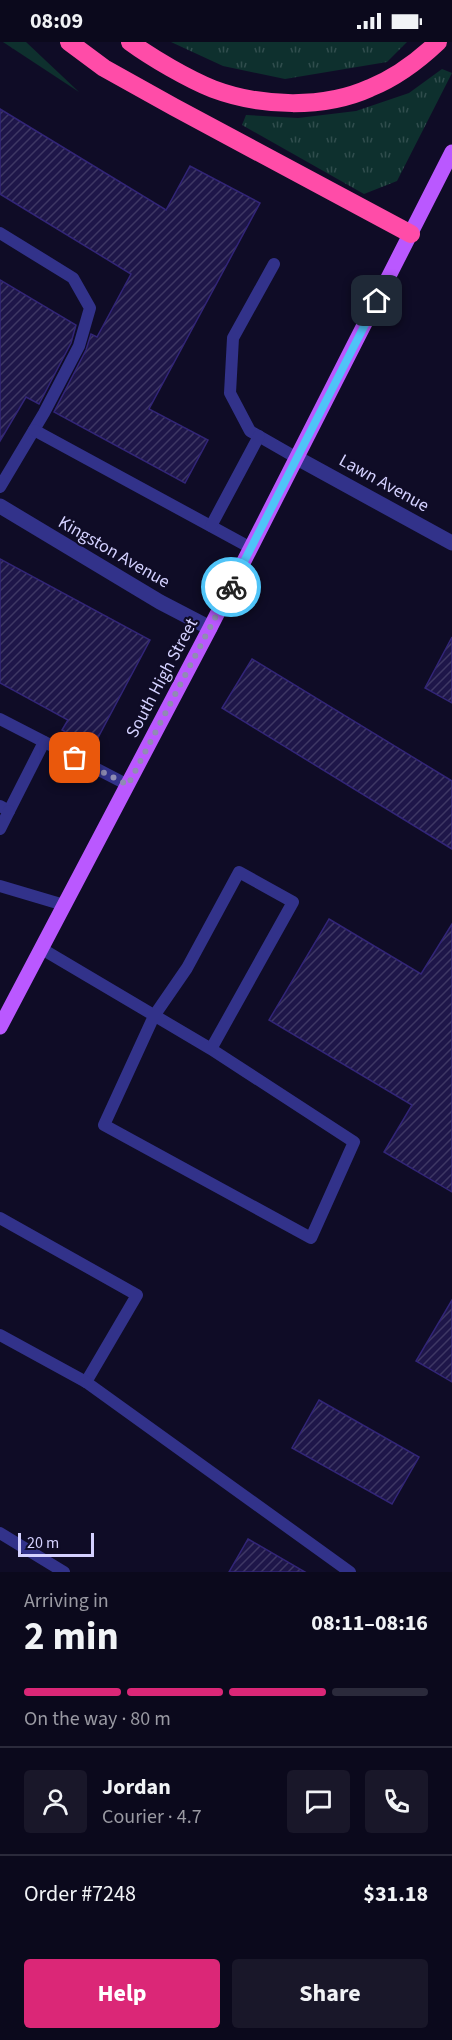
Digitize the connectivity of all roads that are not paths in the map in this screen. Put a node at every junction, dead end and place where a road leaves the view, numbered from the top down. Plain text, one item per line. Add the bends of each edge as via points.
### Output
1 (69, 42) edge
2 (130, 42) edge
3 (438, 42) edge
4 (452, 152) edge
5 (0, 233) edge
6 (411, 234) junction
7 (274, 264) dead end
8 (34, 430) junction
9 (259, 436) junction
10 (297, 458) junction
11 (0, 487) edge
12 (0, 506) edge
13 (211, 526) junction
14 (452, 543) edge
15 (251, 548) junction
16 (210, 628) junction
17 (0, 719) edge
18 (44, 742) junction
19 (128, 785) junction
20 (4, 808) edge
21 (0, 829) edge
22 (0, 886) edge
23 (64, 905) junction
24 (42, 949) junction
25 (154, 1016) junction
26 (0, 1027) edge
27 (211, 1049) junction
28 (0, 1218) edge
29 (0, 1335) edge
30 (86, 1382) junction
31 (0, 1533) edge
32 (64, 1572) edge
33 (350, 1572) edge

1 - 6 highway via 104,68
2 - 3 highway via 212,89 281,103 330,100 370,88 410,66
4 - 6 main road, South High Street
5 - 8 lane via 73,278 90,308 79,346
6 - 10 main road, South High Street
7 - 9 lane via 233,338 230,393 250,431
8 - 11 lane
8 - 13 lane
9 - 10 lane
9 - 13 lane
10 - 14 street, Lawn Avenue
10 - 15 main road, South High Street
12 - 16 street, Kingston Avenue
13 - 15 lane
15 - 16 main road, South High Street
16 - 19 main road, South High Street
17 - 18 lane
18 - 19 lane
18 - 20 lane
19 - 23 main road, South High Street
20 - 21 lane
22 - 23 lane
23 - 24 main road, South High Street
24 - 25 lane
24 - 26 main road, South High Street
25 - 27 lane
25 - 27 lane via 187,968 239,872 293,902
25 - 27 lane via 105,1125 311,1238 354,1142
28 - 30 lane via 137,1295
29 - 30 lane
30 - 33 lane
31 - 32 lane

